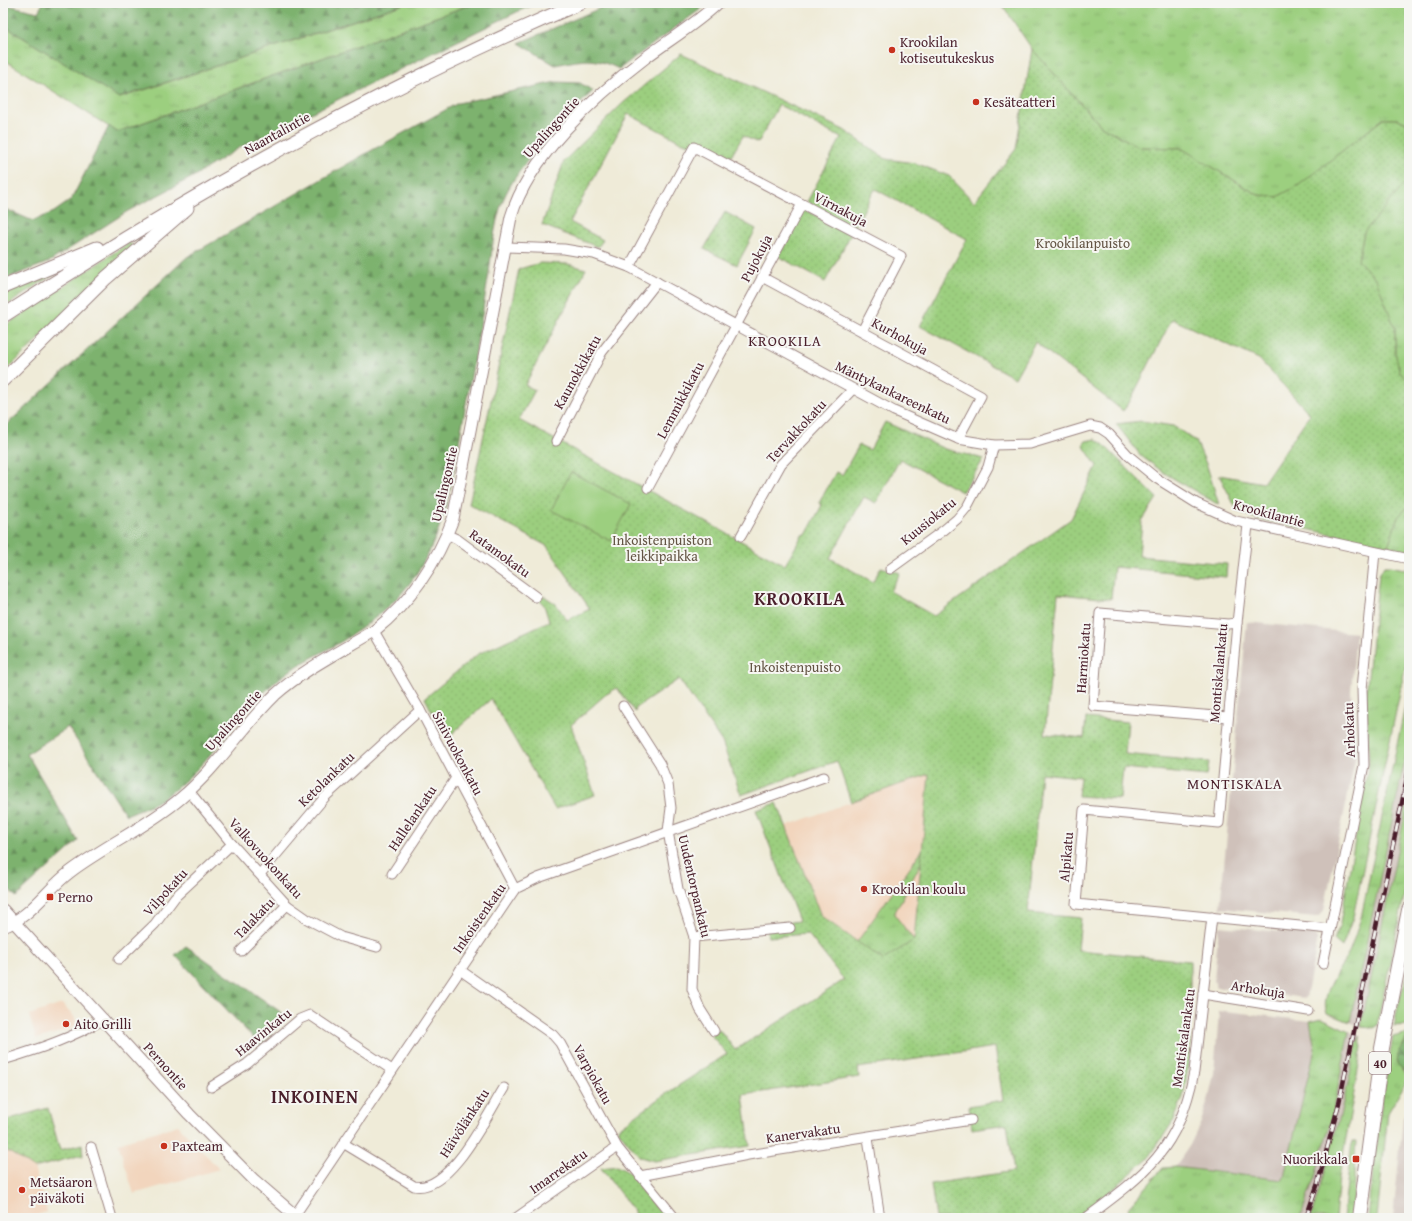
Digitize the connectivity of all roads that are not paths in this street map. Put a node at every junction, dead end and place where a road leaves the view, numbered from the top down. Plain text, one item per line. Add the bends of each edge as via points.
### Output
1 (580, 3) edge
2 (718, 3) edge
3 (212, 187) junction
4 (802, 204) junction
5 (129, 236) junction
6 (507, 248) junction
7 (629, 267) junction
8 (762, 277) junction
9 (657, 282) junction
10 (3, 287) edge
11 (3, 316) edge
12 (736, 326) junction
13 (862, 331) junction
14 (3, 380) edge
15 (853, 389) junction
16 (1100, 428) joint
17 (958, 439) junction
18 (556, 441) dead end
19 (994, 445) junction
20 (648, 488) dead end
21 (1248, 525) junction
22 (448, 535) junction
23 (741, 536) dead end
24 (1376, 552) junction
25 (1409, 559) edge
26 (890, 569) dead end
27 (536, 596) dead end
28 (1237, 623) junction
29 (374, 631) junction
30 (623, 706) dead end
31 (420, 710) junction
32 (1228, 717) junction
33 (824, 777) dead end
34 (456, 778) junction
35 (189, 791) junction
36 (1219, 823) joint
37 (668, 831) junction
38 (232, 844) junction
39 (260, 874) junction
40 (392, 874) dead end
41 (514, 889) junction
42 (287, 905) junction
43 (3, 910) edge
44 (1409, 910) edge
45 (1212, 916) junction
46 (14, 923) junction
47 (3, 927) edge
48 (790, 928) dead end
49 (1330, 929) junction
50 (694, 937) junction
51 (377, 948) dead end
52 (241, 951) dead end
53 (119, 959) dead end
54 (1323, 964) dead end
55 (460, 970) junction
56 (1203, 994) junction
57 (1308, 1012) dead end
58 (104, 1019) junction
59 (714, 1031) dead end
60 (3, 1060) edge
61 (392, 1070) junction
62 (211, 1087) dead end
63 (504, 1088) dead end
64 (971, 1120) dead end
65 (868, 1138) junction
66 (344, 1143) junction
67 (91, 1147) dead end
68 (617, 1147) junction
69 (640, 1176) junction
70 (295, 1217) edge
71 (112, 1218) edge
72 (516, 1218) edge
73 (675, 1218) edge
74 (880, 1218) edge
75 (1086, 1218) edge
76 (1360, 1218) edge

1 - 3 main road, Naantalintie via 415,79 311,132
2 - 6 street, Upalingontie via 617,80 554,142 529,175 516,199
3 - 5 main road, Naantalintie
3 - 14 main road via 106,278
4 - 7 street, Virnakuja via 694,147
4 - 8 street, Pujokuja
4 - 13 street, Virnakuja via 901,256
5 - 10 main road
5 - 11 main road, Naantalintie
6 - 7 street, Mäntykankareenkatu via 564,249 594,254
6 - 22 street, Upalingontie via 461,482
7 - 9 street, Mäntykankareenkatu
8 - 12 street, Pujokuja
8 - 13 street, Kurhokuja
9 - 12 street, Mäntykankareenkatu
9 - 18 street, Kaunokkikatu via 602,352
12 - 15 street, Mäntykankareenkatu
12 - 20 street, Lemmikkikatu
13 - 17 street, Kurhokuja via 981,396
15 - 17 street, Mäntykankareenkatu via 894,411
15 - 23 street, Tervakkokatu via 781,464
16 - 19 street, Mäntykankareenkatu via 1090,426 1030,444
16 - 21 street, Krookilantie via 1110,434 1129,456 1156,478 1196,503
17 - 19 street, Mäntykankareenkatu
19 - 26 street, Kuusiokatu via 988,467 967,507 957,519
21 - 24 street, Krookilantie
21 - 28 street, Montiskalankatu
22 - 27 street, Ratamokatu
22 - 29 street, Upalingontie via 410,595 387,621
24 - 25 street, Krookilantie
24 - 49 street, Arhokatu via 1362,688 1364,765
28 - 32 street, Montiskalankatu
28 - 32 street, Harmiokatu via 1100,613 1093,706
29 - 31 street, Sinivuokonkatu
29 - 35 street, Upalingontie via 286,686
30 - 37 street, Uudentorpankatu via 660,764 668,784 671,808
31 - 34 street, Sinivuokonkatu
31 - 39 street, Ketolankatu via 325,797
32 - 36 street, Montiskalankatu
33 - 37 street, Inkoistenkatu
34 - 40 street, Hallelankatu
34 - 41 street, Sinivuokonkatu
35 - 38 street, Valkovuokonkatu
35 - 46 street, Upalingontie via 155,817 68,873
36 - 45 street, Alpikatu via 1084,810 1076,904
37 - 41 street, Inkoistenkatu
37 - 50 street, Uudentorpankatu via 678,889
38 - 39 street, Valkovuokonkatu
38 - 53 street, Vilpokatu via 175,897 155,924
39 - 42 street, Valkovuokonkatu
41 - 55 street, Inkoistenkatu
42 - 51 street, Valkovuokonkatu via 341,937
42 - 52 street, Talakatu
43 - 46 street, Pernontie
44 - 76 main road, 40 via 1382,1048
45 - 49 street
45 - 56 street, Montiskalankatu
46 - 47 street, Upalingontie
46 - 58 street, Pernontie
48 - 50 street
49 - 54 street, Arhokatu
50 - 59 street, Uudentorpankatu via 692,989 700,1009
55 - 61 street, Inkoistenkatu
55 - 68 street, Varpiokatu via 553,1035 560,1043
56 - 57 street, Arhokuja
56 - 75 street, Montiskalankatu via 1194,1072 1189,1096 1178,1126 1159,1155 1138,1178
58 - 60 street via 64,1040
58 - 70 street, Pernontie via 189,1114 254,1180
61 - 62 street, Haavinkatu via 310,1015 300,1019 247,1064
61 - 66 street, Inkoistenkatu
63 - 66 street, Häivölänkatu via 459,1159 443,1176 426,1186 414,1186
64 - 65 street, Kanervakatu
65 - 69 street, Kanervakatu via 748,1155
65 - 74 street
66 - 70 street, Inkoistenkatu
67 - 71 street
68 - 69 street, Varpiokatu
68 - 72 street, Imarrekatu
69 - 73 street, Varpiokatu

